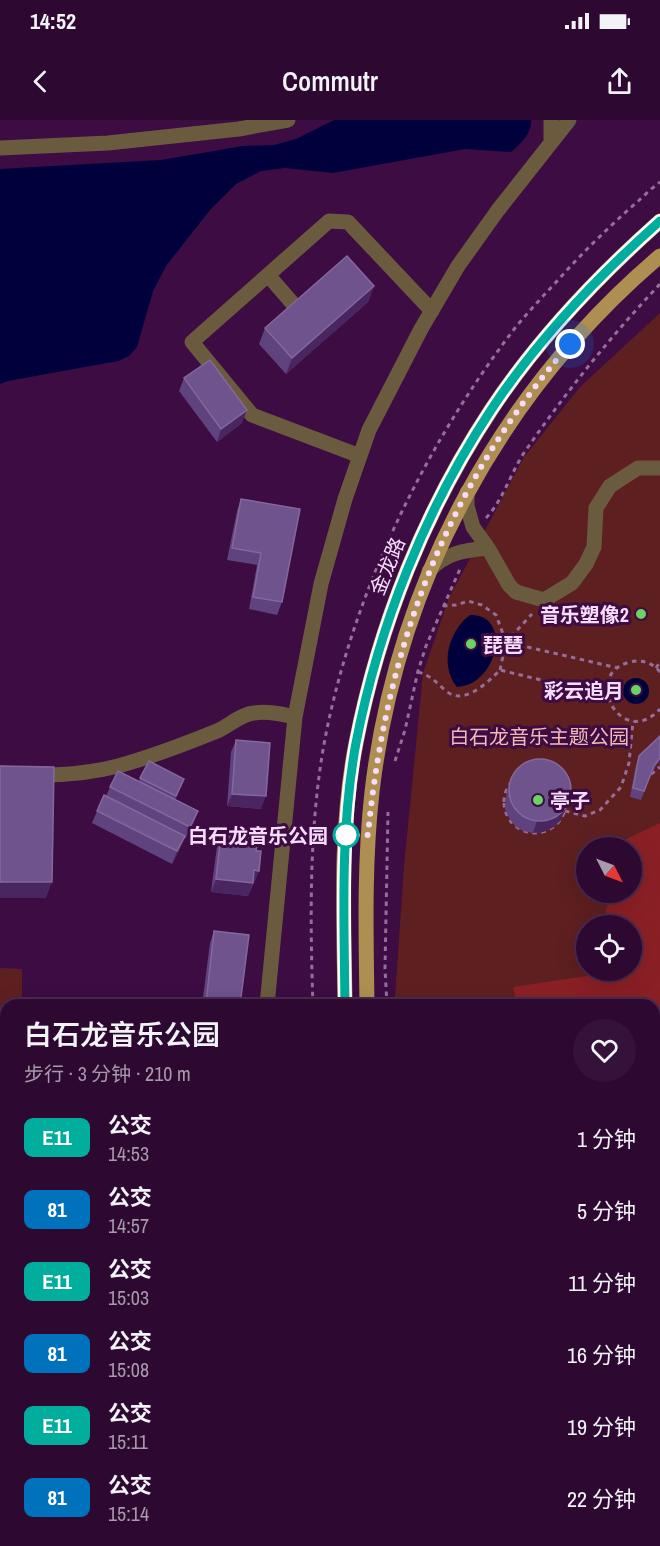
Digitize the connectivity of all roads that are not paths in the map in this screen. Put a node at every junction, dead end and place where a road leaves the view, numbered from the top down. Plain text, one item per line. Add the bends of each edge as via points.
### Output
1 (288, 120) edge
2 (551, 120) edge
3 (569, 120) edge
4 (551, 143) junction
5 (0, 148) edge
6 (660, 221) edge
7 (660, 256) edge
8 (268, 275) junction
9 (294, 305) edge
10 (432, 311) junction
11 (360, 456) junction
12 (660, 468) edge
13 (467, 492) junction
14 (488, 548) junction
15 (429, 571) junction
16 (295, 717) junction
17 (0, 774) edge
18 (268, 999) edge
19 (345, 999) edge
20 (368, 999) edge

1 - 5 lane via 108,143
2 - 4 lane
3 - 4 lane
4 - 10 lane via 464,257
6 - 19 main road, 金龙路 via 560,321 492,409 436,506 411,562 388,620 356,744 345,863
7 - 13 main road, 金龙路 via 594,316 558,358 489,453
8 - 9 lane
8 - 10 lane via 329,221 348,222
8 - 11 lane via 192,342 252,416
10 - 11 lane via 369,430
11 - 16 lane via 321,584
12 - 14 lane via 638,468 610,486 596,508 594,547 586,564 572,583 544,600 516,592
13 - 14 lane via 473,527
13 - 15 main road, 金龙路
14 - 15 lane via 447,556
15 - 20 main road, 金龙路 via 399,659 379,744 368,835
16 - 17 lane via 251,713 220,730 118,766 37,776
16 - 18 lane

